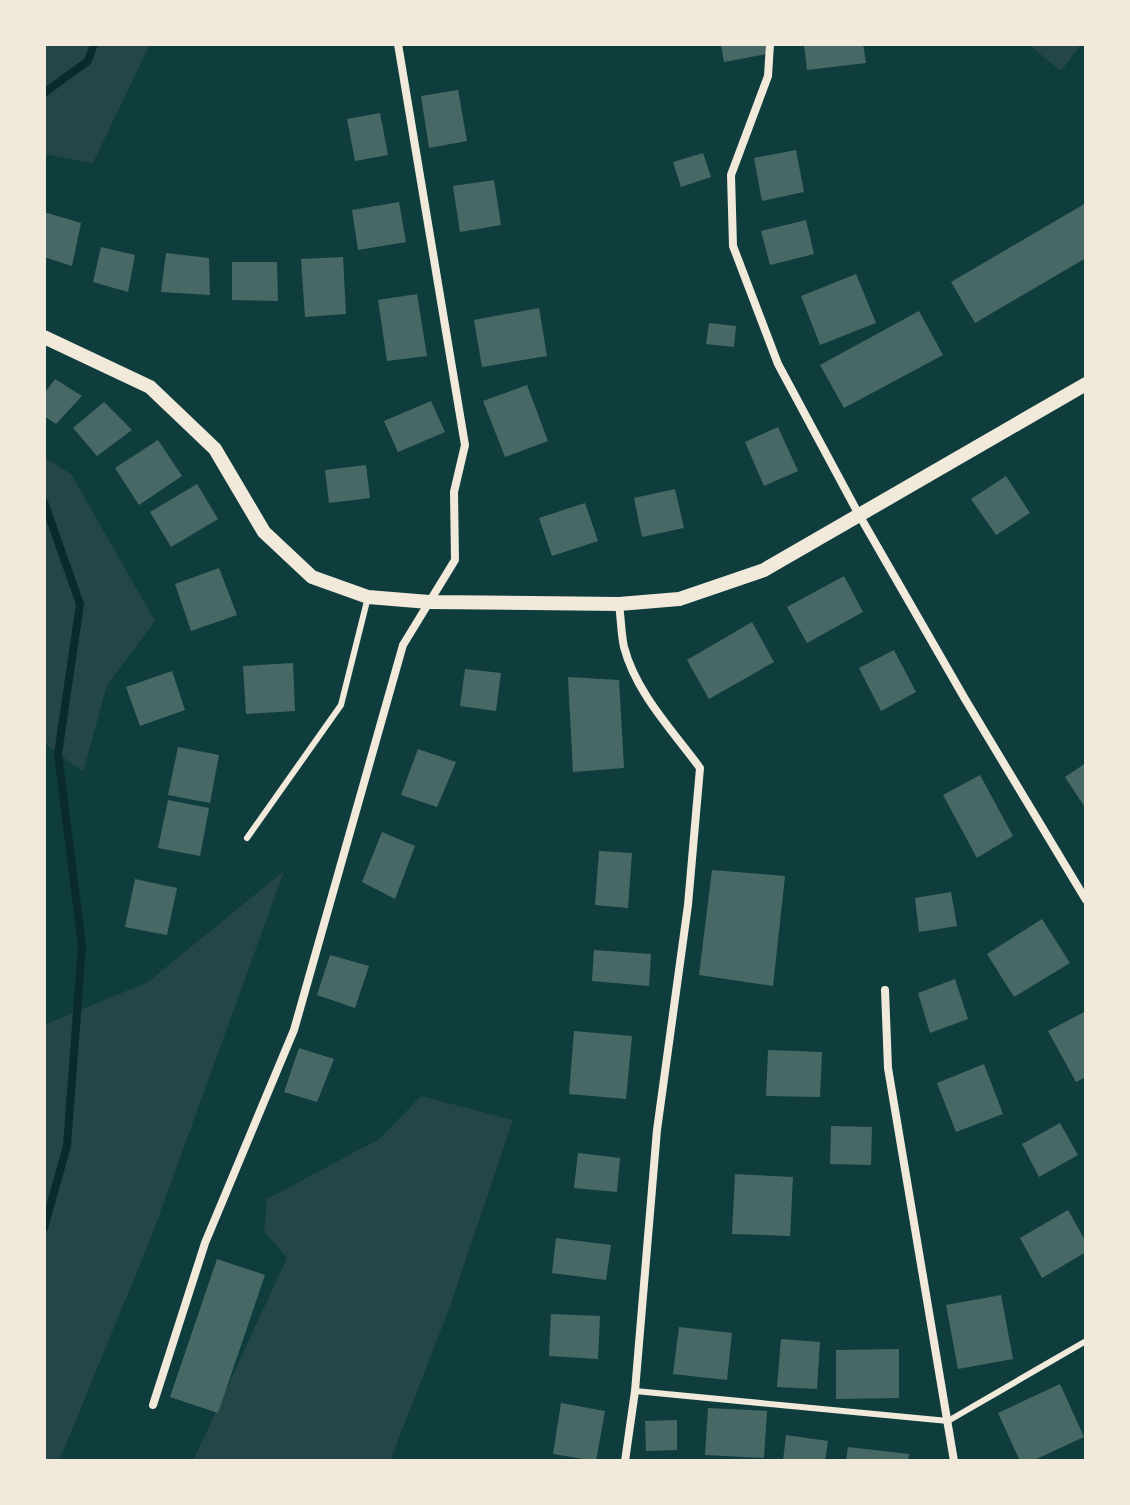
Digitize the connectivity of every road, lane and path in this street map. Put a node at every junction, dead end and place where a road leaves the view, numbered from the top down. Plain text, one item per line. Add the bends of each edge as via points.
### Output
1 (398, 44) edge
2 (770, 44) edge
3 (44, 337) edge
4 (1086, 384) edge
5 (858, 513) junction
6 (368, 597) junction
7 (429, 602) junction
8 (619, 604) junction
9 (247, 838) dead end
10 (1086, 900) edge
11 (885, 990) dead end
12 (1086, 1341) edge
13 (635, 1391) junction
14 (153, 1405) dead end
15 (948, 1421) junction
16 (625, 1461) edge
17 (954, 1461) edge

1 - 7 street via 465,445 454,492 455,560
2 - 5 street via 768,76 731,175 733,246 778,364
3 - 6 street via 150,387 215,449 264,532 312,577
4 - 5 street
5 - 8 street via 764,570 679,599
5 - 10 street
6 - 7 street
6 - 9 lane via 341,705
7 - 8 street
7 - 14 street via 403,645 294,1030 205,1243
8 - 13 street via 624,646 642,690 700,768 688,905 657,1130
11 - 15 street via 888,1068
12 - 15 lane
13 - 15 lane
13 - 16 street
15 - 17 street

